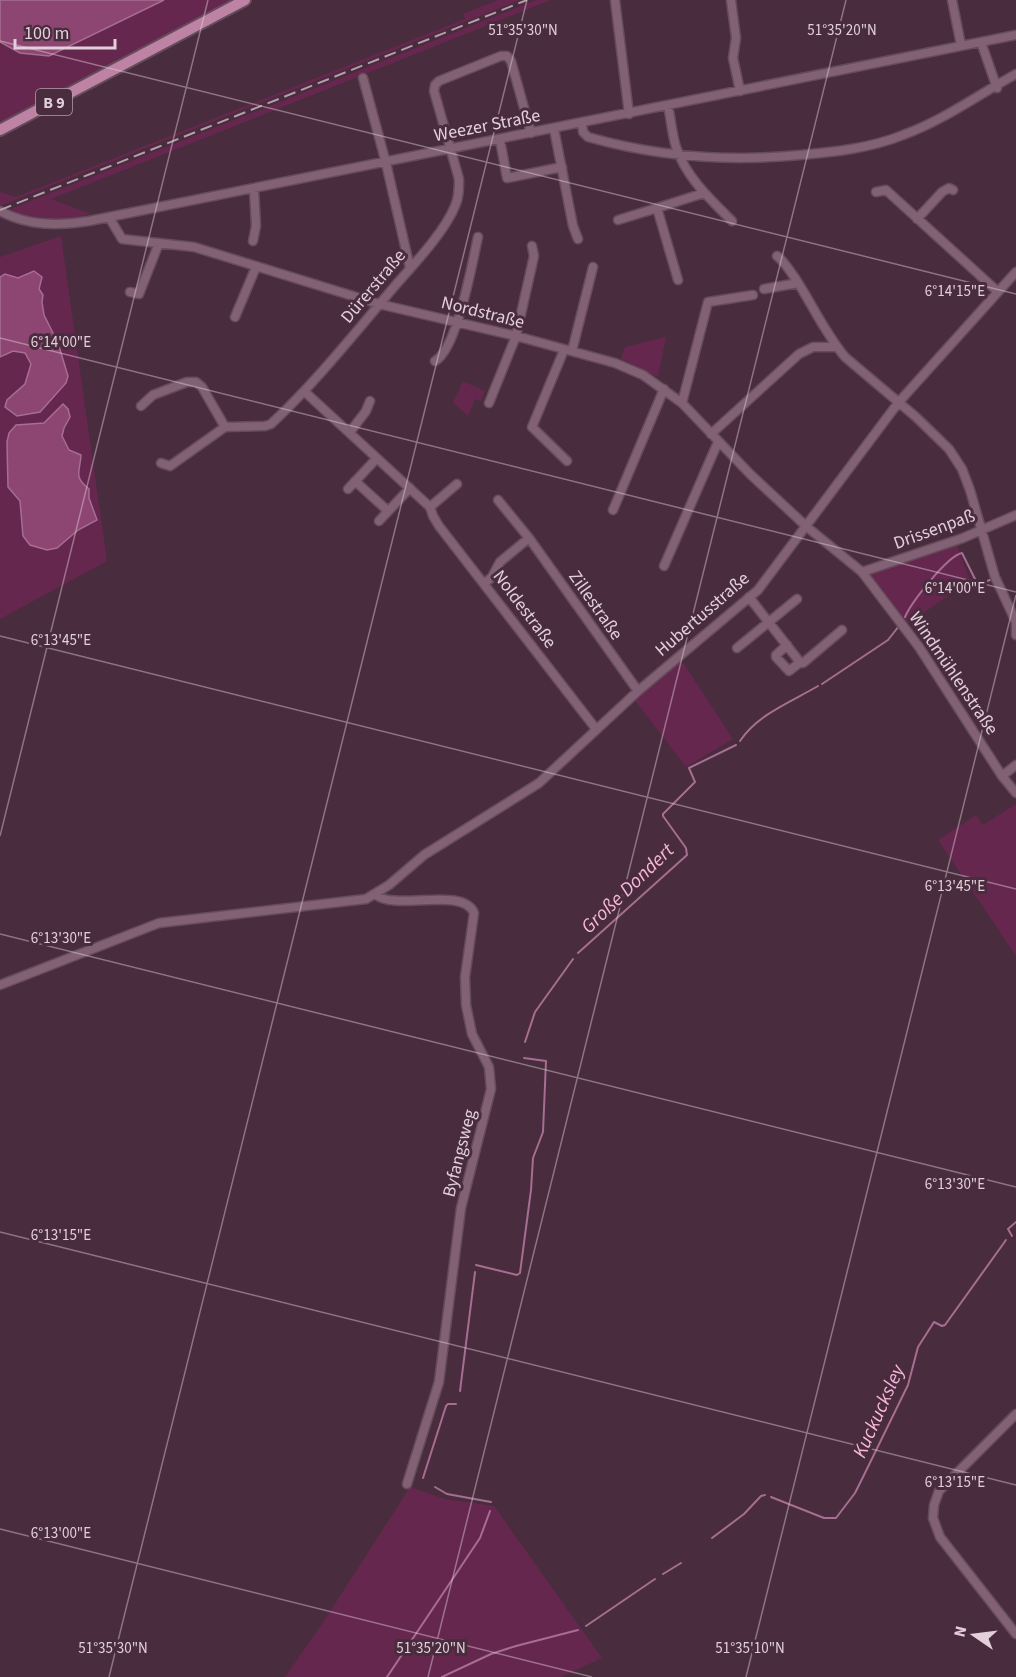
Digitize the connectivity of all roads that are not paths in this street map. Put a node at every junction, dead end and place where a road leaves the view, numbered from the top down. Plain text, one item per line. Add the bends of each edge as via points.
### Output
1 (245, 0) edge
2 (615, 0) edge
3 (730, 0) edge
4 (952, 0) edge
5 (1016, 35) edge
6 (981, 42) junction
7 (961, 45) junction
8 (1016, 74) edge
9 (363, 78) dead end
10 (996, 87) junction
11 (740, 91) junction
12 (668, 106) junction
13 (629, 114) junction
14 (582, 123) junction
15 (554, 129) junction
16 (0, 130) edge
17 (531, 133) junction
18 (500, 140) junction
19 (452, 149) junction
20 (680, 156) junction
21 (386, 163) junction
22 (562, 167) junction
23 (254, 189) junction
24 (953, 190) dead end
25 (876, 192) dead end
26 (704, 193) junction
27 (657, 208) junction
28 (0, 211) edge
29 (109, 217) junction
30 (917, 219) junction
31 (618, 220) dead end
32 (732, 220) dead end
33 (478, 237) dead end
34 (578, 239) dead end
35 (253, 241) dead end
36 (159, 243) junction
37 (532, 246) dead end
38 (777, 256) dead end
39 (256, 267) junction
40 (593, 267) dead end
41 (410, 268) junction
42 (1016, 272) edge
43 (678, 280) dead end
44 (798, 282) junction
45 (764, 289) dead end
46 (997, 291) junction
47 (130, 292) dead end
48 (753, 295) dead end
49 (379, 304) junction
50 (235, 317) dead end
51 (458, 322) junction
52 (516, 336) junction
53 (836, 347) junction
54 (568, 351) junction
55 (435, 362) dead end
56 (664, 389) junction
57 (305, 392) junction
58 (369, 401) dead end
59 (489, 403) dead end
60 (682, 403) junction
61 (898, 403) junction
62 (141, 406) dead end
63 (225, 427) junction
64 (350, 432) junction
65 (711, 434) junction
66 (718, 442) junction
67 (377, 458) junction
68 (567, 461) dead end
69 (162, 463) dead end
70 (355, 482) junction
71 (457, 484) dead end
72 (410, 488) junction
73 (348, 489) dead end
74 (498, 500) dead end
75 (430, 507) junction
76 (613, 510) dead end
77 (388, 511) junction
78 (1016, 515) edge
79 (379, 521) dead end
80 (807, 527) junction
81 (981, 529) junction
82 (529, 538) junction
83 (664, 566) dead end
84 (862, 572) junction
85 (485, 583) junction
86 (749, 597) junction
87 (797, 599) dead end
88 (768, 622) junction
89 (843, 630) dead end
90 (1016, 635) edge
91 (787, 645) junction
92 (737, 648) dead end
93 (799, 663) junction
94 (638, 691) junction
95 (596, 729) junction
96 (1016, 765) edge
97 (1002, 776) junction
98 (1016, 793) edge
99 (389, 885) junction
100 (376, 895) junction
101 (397, 899) junction
102 (0, 985) edge
103 (1016, 1414) edge
104 (407, 1484) dead end
105 (1016, 1634) edge

1 - 16 main road, B 9
2 - 13 street
3 - 11 street via 736,38 733,58
4 - 7 street
5 - 6 street, Weezer Straße
6 - 7 street, Weezer Straße
6 - 10 street
7 - 11 street, Weezer Straße
8 - 10 street
9 - 21 street
10 - 20 street via 929,124 843,151 768,158
11 - 12 street, Weezer Straße
12 - 13 street, Weezer Straße
12 - 20 street
13 - 14 street, Weezer Straße
14 - 15 street, Weezer Straße
14 - 20 street via 588,137
15 - 17 street, Weezer Straße
15 - 22 street
17 - 18 street, Weezer Straße
17 - 19 street, Dürerstraße via 511,61 501,56 435,85
18 - 19 street, Weezer Straße
18 - 22 street via 507,178
19 - 21 street, Weezer Straße
19 - 41 street, Dürerstraße via 459,179 458,199 449,218
20 - 26 street
21 - 23 street, Weezer Straße
21 - 41 street
22 - 34 street
23 - 29 street, Weezer Straße
23 - 35 street
24 - 30 street via 942,192
25 - 30 street via 886,190
26 - 27 street
26 - 32 street
27 - 31 street
27 - 43 street
28 - 29 street, Weezer Straße via 25,221 52,225
29 - 36 street, Nordstraße via 122,239
30 - 46 street
33 - 51 street
36 - 39 street, Nordstraße via 194,247
36 - 47 street via 139,294
37 - 52 street via 534,256
38 - 44 street
39 - 49 street, Nordstraße
39 - 50 street
40 - 54 street
41 - 49 street, Dürerstraße
42 - 46 street, Hubertusstraße
44 - 45 street
44 - 53 street
46 - 61 street, Hubertusstraße
48 - 60 street via 708,302
49 - 51 street, Nordstraße
49 - 57 street, Dürerstraße
51 - 52 street, Nordstraße
51 - 55 street via 442,357
52 - 54 street, Nordstraße
52 - 59 street
53 - 61 street
53 - 65 street via 813,347 799,354
54 - 56 street, Nordstraße via 622,366
54 - 68 street via 532,427
56 - 60 street, Nordstraße
56 - 76 street
57 - 63 street, Dürerstraße via 271,424
57 - 64 street, Noldestraße
58 - 64 street
60 - 65 street, Nordstraße
61 - 80 street, Hubertusstraße
61 - 81 street via 949,449 967,482
62 - 63 street via 153,395 196,382
63 - 69 street via 170,466
64 - 67 street, Noldestraße
65 - 66 street, Nordstraße
66 - 80 street, Nordstraße
66 - 83 street
67 - 70 street
67 - 72 street, Noldestraße
70 - 73 street
70 - 77 street
71 - 75 street
72 - 75 street, Noldestraße
72 - 77 street
74 - 82 street, Zillestraße
75 - 85 street, Noldestraße via 439,525
77 - 79 street
78 - 81 street, Drissenpaß
80 - 84 street, Windmühlenstraße
80 - 86 street, Hubertusstraße
81 - 84 street, Drissenpaß
81 - 90 street via 995,577 1016,621
82 - 85 street via 500,562
82 - 94 street, Zillestraße
84 - 97 street, Windmühlenstraße via 919,647
85 - 95 street, Noldestraße
86 - 88 street
86 - 94 street, Hubertusstraße
87 - 88 street
88 - 91 street
88 - 92 street
89 - 93 street
91 - 93 street
91 - 93 street via 776,657 788,671
94 - 95 street, Hubertusstraße
95 - 99 street, Hubertusstraße via 539,783 424,855
96 - 97 street
97 - 98 street, Windmühlenstraße
99 - 100 street, Hubertusstraße
99 - 101 street
100 - 101 street, Byfangsweg
100 - 102 street via 352,902 159,923
101 - 104 street, Byfangsweg via 458,901 472,908 466,1005 472,1034 489,1067 491,1089 461,1209 440,1382
103 - 105 street via 939,1491 933,1518 940,1537

